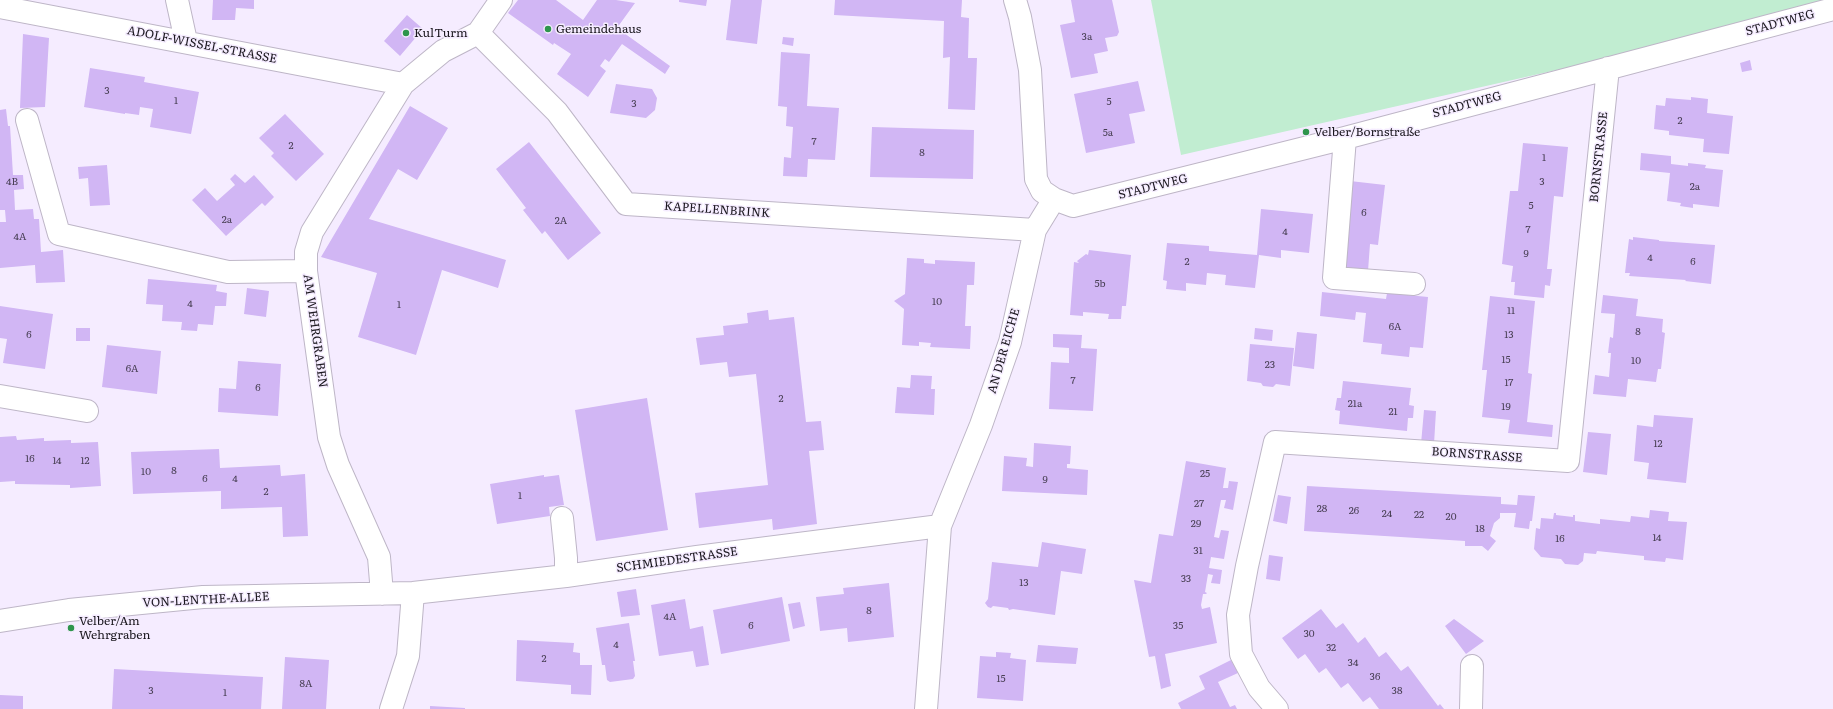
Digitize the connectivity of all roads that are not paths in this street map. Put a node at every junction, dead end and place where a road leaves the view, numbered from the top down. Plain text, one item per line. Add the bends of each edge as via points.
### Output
1 (177, 0) edge
2 (189, 0) edge
3 (501, 0) edge
4 (1015, 0) edge
5 (0, 7) edge
6 (1833, 9) edge
7 (478, 33) junction
8 (186, 41) junction
9 (1608, 68) junction
10 (403, 84) junction
11 (27, 120) dead end
12 (1345, 138) junction
13 (1054, 199) junction
14 (1035, 230) junction
15 (306, 271) junction
16 (1414, 284) dead end
17 (0, 396) edge
18 (87, 411) dead end
19 (562, 518) dead end
20 (940, 526) junction
21 (566, 576) junction
22 (413, 593) junction
23 (382, 594) junction
24 (0, 620) edge
25 (1472, 666) dead end
26 (391, 709) edge
27 (926, 709) edge
28 (1277, 709) edge
29 (1470, 709) edge

1 - 8 street
2 - 8 street
3 - 7 street
4 - 13 street via 1030,70 1036,179 1042,191
5 - 8 street, ADOLF-WISSEL-STRASSE
6 - 9 street, STADTWEG
7 - 10 street, AM WEHRGRABEN via 443,51
7 - 14 street, KAPELLENBRINK via 557,112 626,204
8 - 10 street, ADOLF-WISSEL-STRASSE
9 - 12 street, STADTWEG
9 - 28 street, BORNSTRASSE via 1568,461 1275,442 1238,615 1241,654 1259,688
10 - 15 street, AM WEHRGRABEN via 312,232 306,252
11 - 15 street via 59,234 228,272
12 - 13 street, STADTWEG via 1087,204 1073,206
12 - 16 street via 1334,278
13 - 14 street, AN DER EICHE
14 - 20 street, AN DER EICHE via 1010,342 981,425
15 - 23 street, AM WEHRGRABEN via 329,437 338,465 378,557
17 - 18 street
19 - 21 street
20 - 21 street, SCHMIEDESTRASSE
20 - 27 street, AN DER EICHE
21 - 22 street, SCHMIEDESTRASSE
22 - 23 street, VON-LENTHE-ALLEE
22 - 26 street via 408,656
23 - 24 street, VON-LENTHE-ALLEE via 203,597 69,610
25 - 29 street

